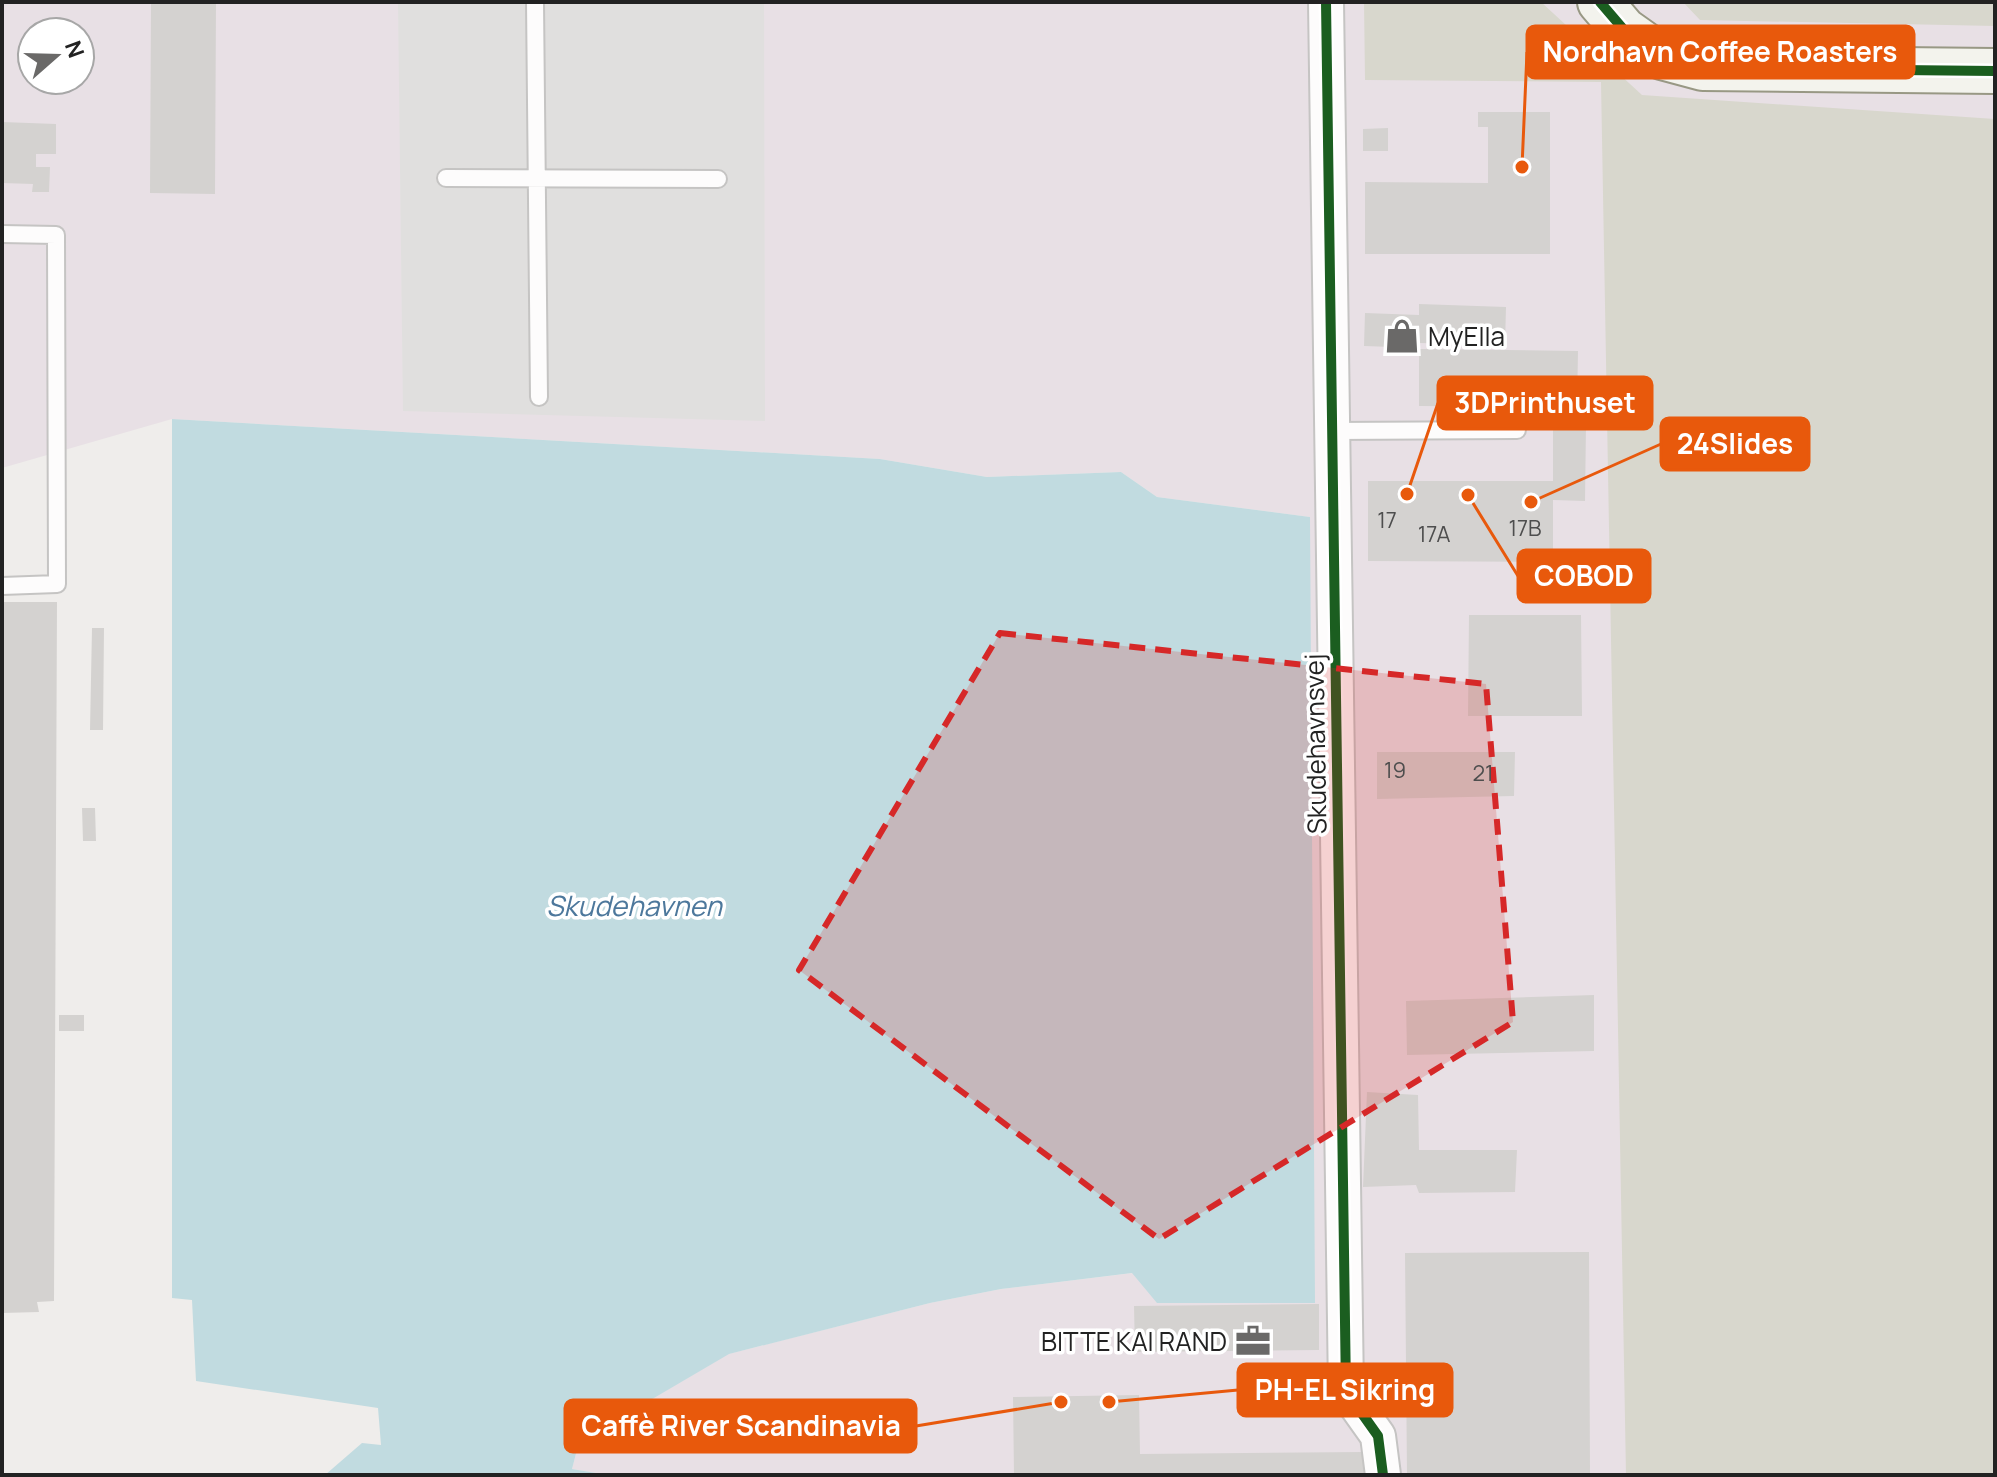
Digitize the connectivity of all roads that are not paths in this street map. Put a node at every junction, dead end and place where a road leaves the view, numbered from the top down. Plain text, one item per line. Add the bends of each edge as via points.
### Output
1 (535, 2) edge
2 (1326, 2) edge
3 (1600, 2) edge
4 (1995, 71) edge
5 (446, 178) dead end
6 (537, 178) junction
7 (718, 179) dead end
8 (2, 234) edge
9 (539, 397) dead end
10 (1517, 430) dead end
11 (1332, 431) junction
12 (2, 586) edge
13 (1383, 1475) edge

1 - 6 lane
2 - 11 street, Skudehavnsvej
3 - 4 street via 1624,30 1662,57 1703,68
5 - 6 lane
6 - 7 lane
6 - 9 lane
8 - 12 lane via 56,235 57,584
10 - 11 lane
11 - 13 street, Skudehavnsvej via 1346,1391 1378,1436

